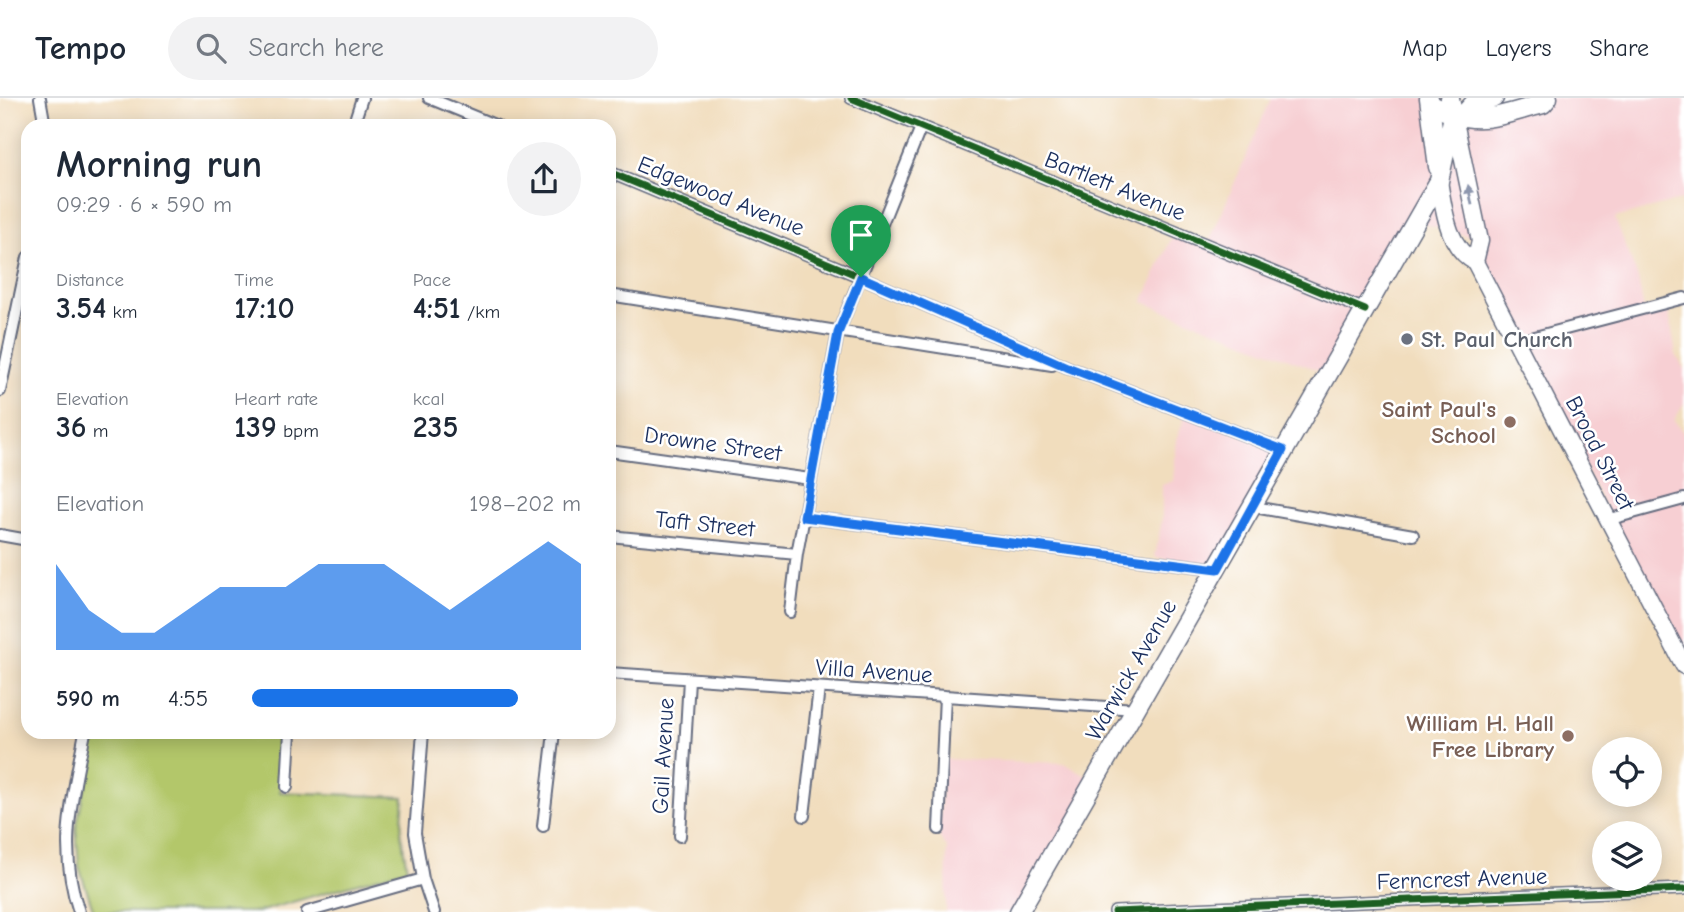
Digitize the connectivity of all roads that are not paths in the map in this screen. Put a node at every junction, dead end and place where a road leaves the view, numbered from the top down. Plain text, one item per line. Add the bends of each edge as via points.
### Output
1 (40, 98) edge
2 (362, 98) edge
3 (429, 98) edge
4 (851, 98) edge
5 (1450, 98) edge
6 (1494, 98) edge
7 (1548, 98) edge
8 (1425, 100) edge
9 (1458, 116) junction
10 (44, 119) edge
11 (355, 119) edge
12 (480, 119) edge
13 (921, 127) junction
14 (616, 175) edge
15 (1439, 181) junction
16 (1475, 262) junction
17 (861, 277) junction
18 (21, 290) edge
19 (616, 296) edge
20 (1684, 298) edge
21 (1364, 310) junction
22 (838, 333) junction
23 (1516, 342) junction
24 (1067, 367) junction
25 (0, 391) edge
26 (1283, 450) junction
27 (616, 452) edge
28 (810, 479) junction
29 (1684, 499) edge
30 (1254, 507) junction
31 (804, 517) junction
32 (1607, 520) junction
33 (0, 535) edge
34 (1413, 535) dead end
35 (616, 537) edge
36 (21, 540) edge
37 (797, 554) junction
38 (1218, 569) junction
39 (790, 612) dead end
40 (1684, 666) edge
41 (616, 674) edge
42 (689, 679) junction
43 (819, 688) junction
44 (945, 696) junction
45 (1136, 709) junction
46 (84, 739) edge
47 (290, 739) edge
48 (422, 739) edge
49 (553, 739) edge
50 (287, 788) dead end
51 (804, 816) dead end
52 (543, 826) dead end
53 (939, 829) dead end
54 (680, 836) dead end
55 (423, 879) junction
56 (1684, 889) edge
57 (79, 912) edge
58 (307, 912) edge
59 (434, 912) edge
60 (1018, 912) edge
61 (1115, 912) edge

1 - 10 street
2 - 11 street
3 - 12 street
4 - 13 street, Bartlett Avenue
5 - 9 main road
6 - 9 main road via 1473,104
7 - 9 main road via 1543,104 1479,121
8 - 9 main road
8 - 15 main road, Broad Street
9 - 15 main road, Warwick Avenue
16 -> 9 main road via 1480,241
13 - 17 street
13 - 21 street, Bartlett Avenue
14 - 17 street, Edgewood Avenue
15 - 16 main road, Broad Street via 1454,239 1462,253
15 - 21 main road, Warwick Avenue
16 - 23 main road, Broad Street
17 - 22 street
17 - 24 street, Edgewood Avenue
18 - 25 street
19 - 22 street
20 - 23 street
21 - 26 main road, Warwick Avenue
22 - 24 street
22 - 28 street
23 - 32 main road, Broad Street
24 - 26 street, Edgewood Avenue
26 - 30 main road, Warwick Avenue
27 - 28 street, Drowne Street
28 - 31 street
29 - 32 street
30 - 34 street
30 - 38 main road, Warwick Avenue
31 - 37 street
31 - 38 street
32 - 40 main road, Broad Street
33 - 36 street
35 - 37 street, Taft Street
37 - 39 street
38 - 45 main road, Warwick Avenue
41 - 42 street, Villa Avenue
42 - 43 street, Villa Avenue
42 - 54 street, Gail Avenue
43 - 44 street, Villa Avenue
43 - 51 street
44 - 45 street, Villa Avenue
44 - 53 street
45 - 60 main road, Warwick Avenue
46 - 57 street via 66,859
47 - 50 street
48 - 55 street via 415,833
49 - 52 street
55 - 58 street
55 - 59 street
56 - 61 street, Ferncrest Avenue

